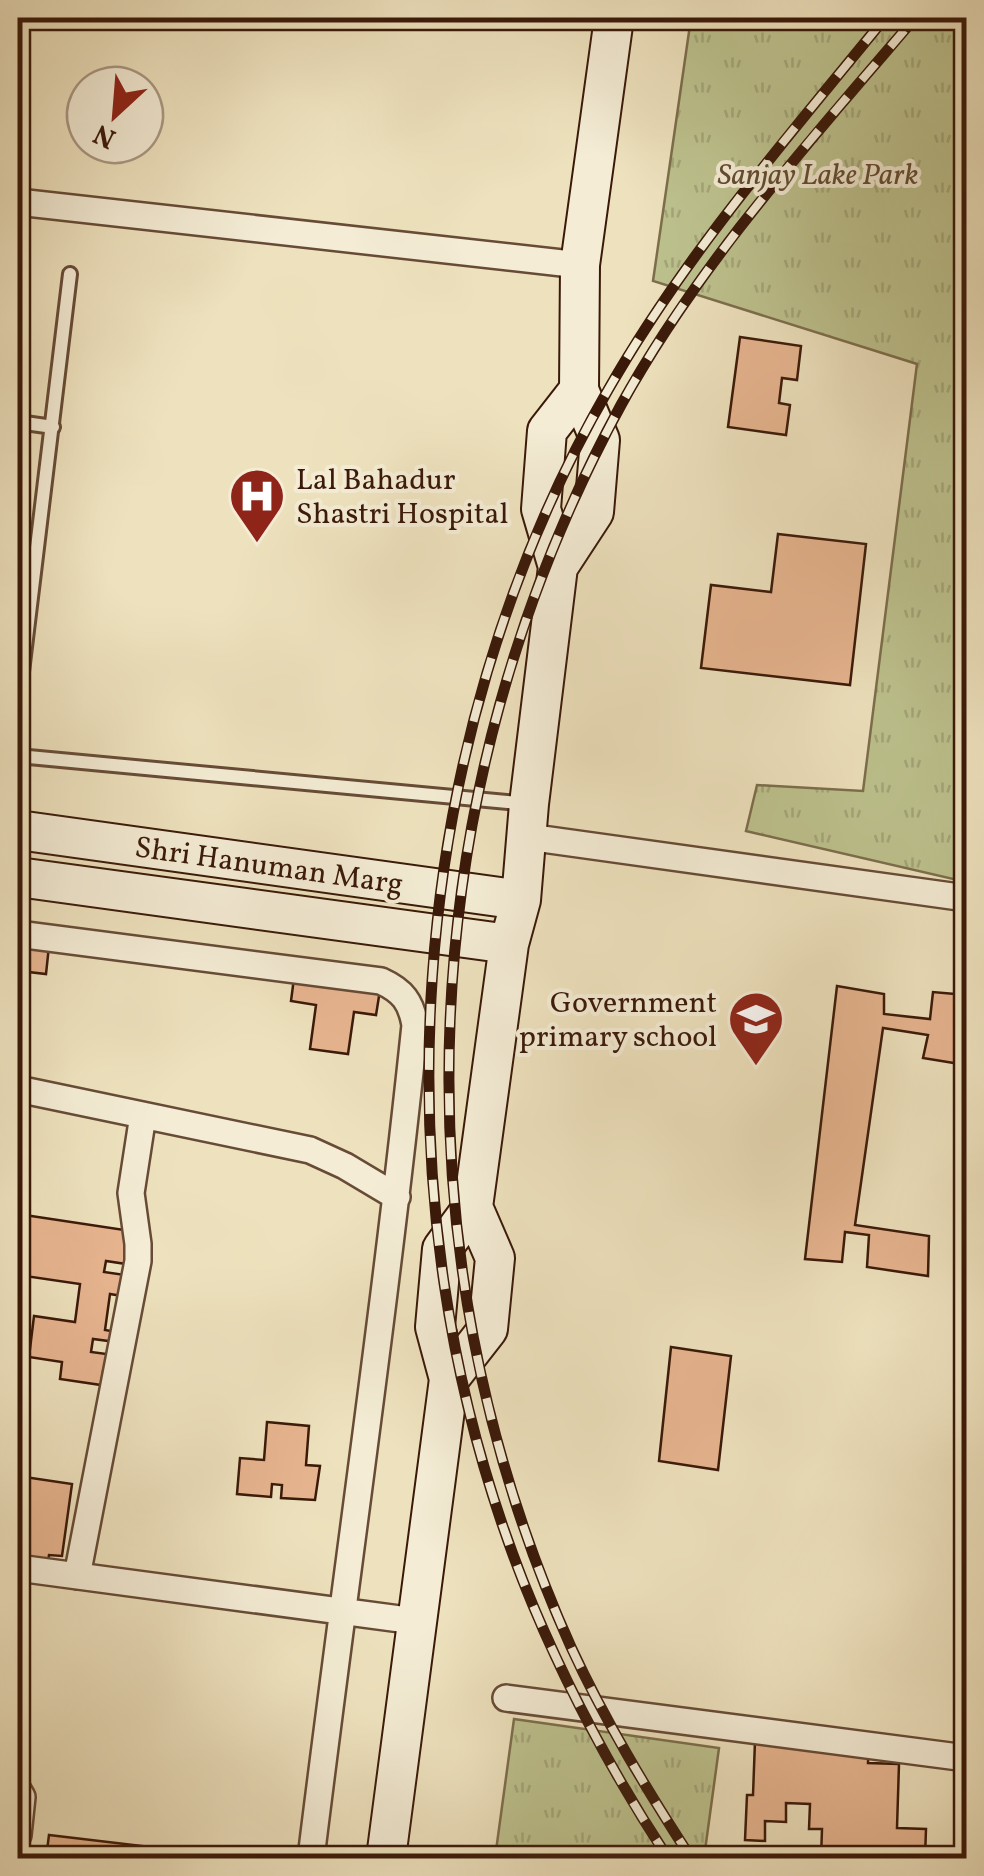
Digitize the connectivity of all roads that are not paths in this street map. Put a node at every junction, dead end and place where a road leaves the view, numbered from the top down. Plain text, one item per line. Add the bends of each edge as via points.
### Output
1 (614, 18) edge
2 (18, 202) edge
3 (580, 266) junction
4 (70, 274) dead end
5 (579, 390) junction
6 (18, 422) edge
7 (53, 427) junction
8 (558, 567) junction
9 (18, 684) edge
10 (18, 756) edge
11 (528, 821) junction
12 (18, 830) edge
13 (18, 877) edge
14 (966, 898) edge
15 (521, 900) junction
16 (18, 934) edge
17 (509, 944) junction
18 (18, 1089) edge
19 (143, 1116) junction
20 (397, 1198) junction
21 (473, 1207) junction
22 (449, 1379) junction
23 (18, 1568) edge
24 (77, 1576) junction
25 (341, 1611) junction
26 (416, 1621) junction
27 (506, 1698) dead end
28 (966, 1758) edge
29 (18, 1790) edge
30 (18, 1836) edge
31 (311, 1858) edge
32 (386, 1858) edge

1 - 3 street
2 - 3 street
3 - 5 street
4 - 7 lane
5 - 8 street via 548,432 541,509
5 - 8 street via 600,440 594,512
6 - 7 lane
7 - 9 lane
8 - 11 street
10 - 11 lane
11 - 14 street
11 - 15 street
12 - 15 street, Shri Hanuman Marg
13 - 17 street, Shri Hanuman Marg
15 - 17 street
16 - 20 street via 381,982 400,992 414,1026
17 - 21 street
18 - 19 street
19 - 20 street via 310,1150
19 - 24 street via 131,1193 138,1261
20 - 25 street
21 - 22 street via 442,1249 435,1327
21 - 22 street via 495,1258 488,1330
22 - 26 street
23 - 24 street
24 - 25 street
25 - 26 street
25 - 31 street
26 - 32 street
27 - 28 street
29 - 30 street

